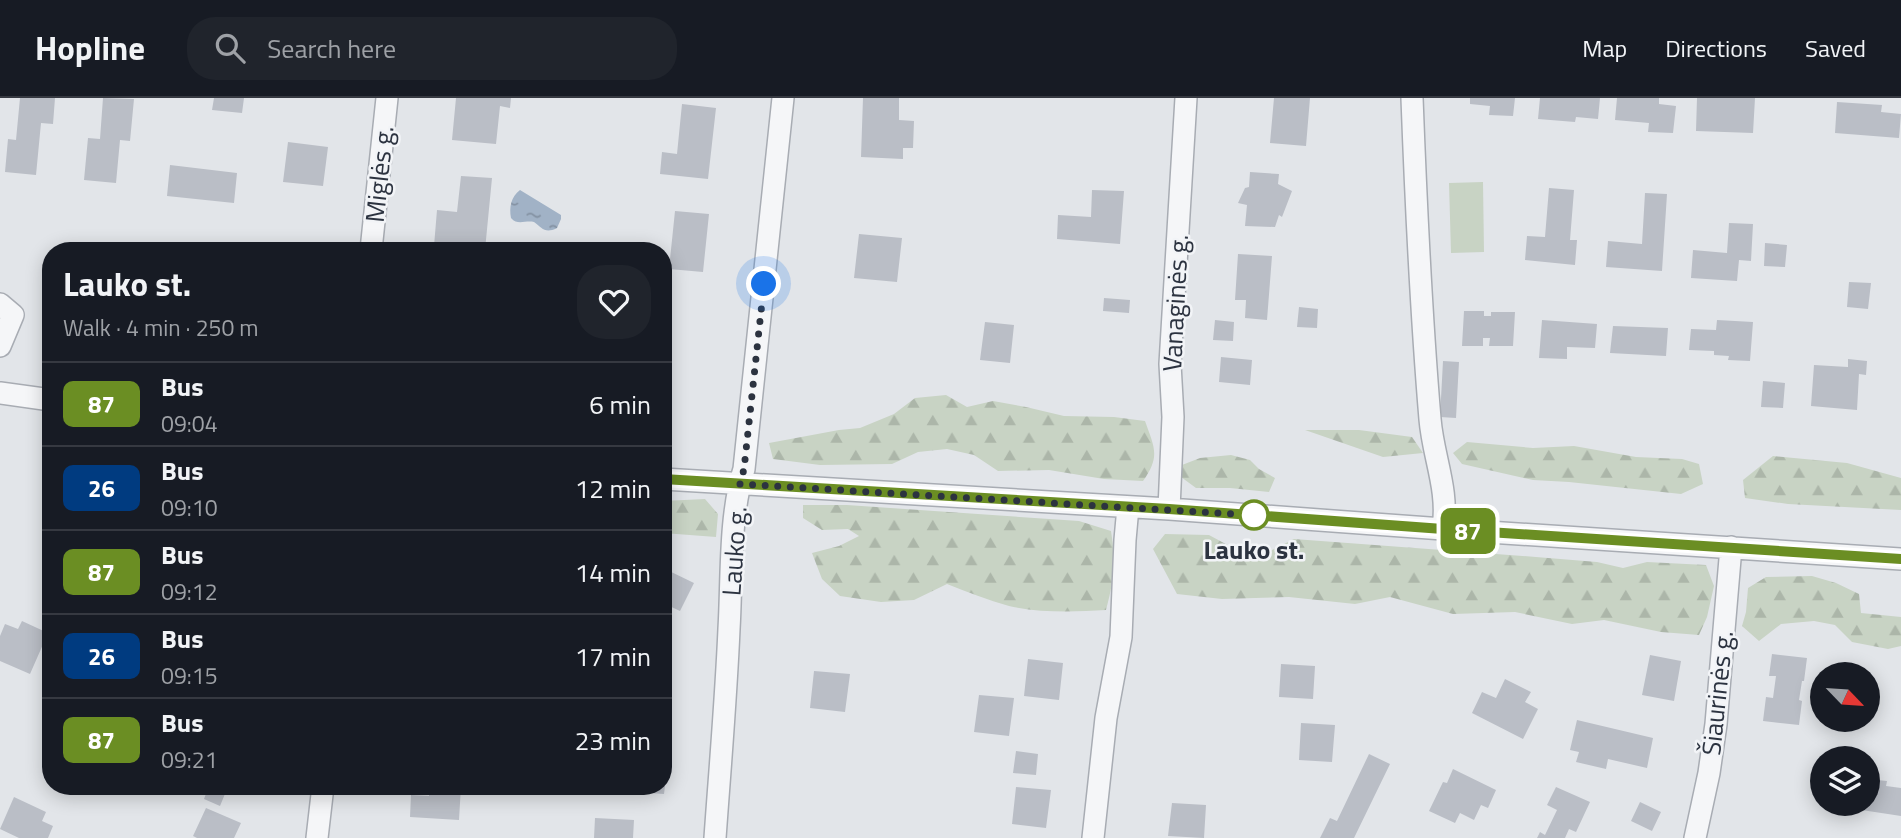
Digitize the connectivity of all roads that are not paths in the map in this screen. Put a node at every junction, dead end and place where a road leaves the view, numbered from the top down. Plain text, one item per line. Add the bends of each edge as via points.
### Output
1 (387, 98) edge
2 (783, 98) edge
3 (1186, 98) edge
4 (1412, 98) edge
5 (372, 242) edge
6 (0, 304) edge
7 (0, 346) edge
8 (0, 393) edge
9 (42, 399) edge
10 (672, 480) edge
11 (740, 484) junction
12 (1128, 508) junction
13 (1169, 509) junction
14 (1443, 529) junction
15 (1731, 547) junction
16 (1901, 559) edge
17 (322, 795) edge
18 (317, 838) edge
19 (715, 838) edge
20 (1093, 838) edge
21 (1695, 838) edge

1 - 5 street, Miglės g.
2 - 11 street, Lauko g.
3 - 13 street, Vanaginės g. via 1170,364
4 - 14 street via 1430,422 1444,490
6 - 7 street via 13,315
8 - 9 street
10 - 11 street
11 - 12 street
11 - 19 street, Lauko g.
12 - 13 street
12 - 20 street via 1121,636 1106,718
13 - 14 street
14 - 15 street
15 - 16 street
15 - 21 street, Šiaurinės g. via 1716,724
17 - 18 street

